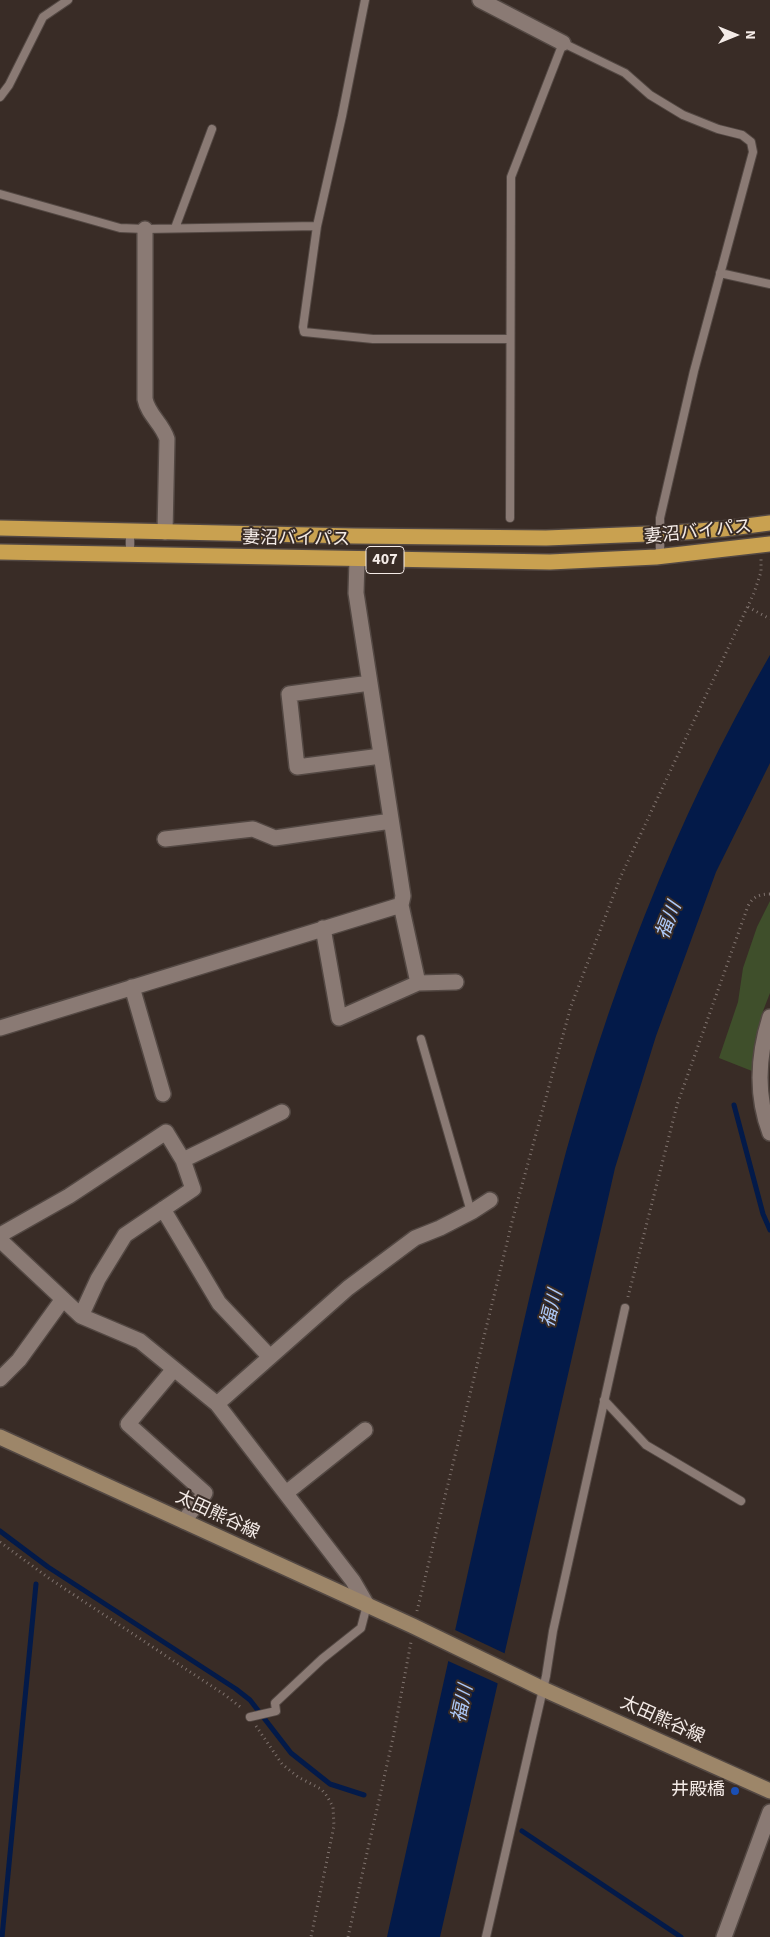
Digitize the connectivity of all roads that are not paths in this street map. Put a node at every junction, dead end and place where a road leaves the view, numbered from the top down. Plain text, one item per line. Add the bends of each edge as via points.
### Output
1 (68, 0) edge
2 (365, 0) edge
3 (480, 0) edge
4 (508, 6) edge
5 (563, 43) junction
6 (0, 97) edge
7 (212, 129) dead end
8 (0, 194) edge
9 (317, 226) junction
10 (175, 228) junction
11 (145, 229) junction
12 (720, 273) junction
13 (770, 284) edge
14 (509, 339) junction
15 (510, 518) dead end
16 (770, 523) edge
17 (0, 528) edge
18 (130, 531) junction
19 (165, 532) junction
20 (659, 534) junction
21 (770, 544) edge
22 (0, 552) edge
23 (130, 555) junction
24 (660, 557) junction
25 (357, 560) junction
26 (370, 683) junction
27 (381, 756) junction
28 (392, 822) junction
29 (165, 839) dead end
30 (401, 904) junction
31 (323, 928) junction
32 (456, 982) dead end
33 (418, 983) junction
34 (132, 987) junction
35 (770, 1017) edge
36 (0, 1028) edge
37 (421, 1039) dead end
38 (163, 1094) dead end
39 (282, 1112) dead end
40 (770, 1133) edge
41 (184, 1160) junction
42 (490, 1200) dead end
43 (163, 1210) junction
44 (471, 1212) junction
45 (0, 1235) edge
46 (0, 1240) edge
47 (63, 1299) junction
48 (625, 1308) road end
49 (81, 1316) junction
50 (270, 1357) junction
51 (174, 1369) junction
52 (0, 1379) edge
53 (604, 1400) junction
54 (217, 1404) junction
55 (365, 1430) dead end
56 (0, 1437) edge
57 (286, 1493) junction
58 (741, 1501) dead end
59 (184, 1521) junction
60 (368, 1606) junction
61 (541, 1687) junction
62 (250, 1717) road end
63 (770, 1791) edge
64 (770, 1812) edge
65 (486, 1937) edge
66 (724, 1937) edge

1 - 6 lane via 43,17
2 - 9 lane
3 - 4 street
4 - 5 street
5 - 12 lane via 625,73 650,95 683,115 742,135 751,142 753,152
5 - 14 lane via 511,177
7 - 10 lane
8 - 11 lane via 120,228
9 - 10 lane
9 - 14 lane via 304,332 374,339
10 - 11 lane
11 - 19 street via 145,398 146,408 164,430 166,439
12 - 13 lane
12 - 20 lane via 694,371 662,508
14 - 15 lane
16 - 20 highway, 妻沼バイパス / 407
17 - 18 highway, 妻沼バイパス / 407
18 - 19 highway, 妻沼バイパス / 407
18 - 23 lane
19 - 20 highway, 妻沼バイパス / 407 via 546,538
20 - 24 lane
21 - 24 highway, 妻沼バイパス / 407
22 - 23 highway, 妻沼バイパス / 407
23 - 25 highway, 妻沼バイパス / 407
24 - 25 highway, 妻沼バイパス / 407 via 550,562
25 - 26 street via 356,593
26 - 27 street
26 - 27 street via 289,694 297,767
27 - 28 street
28 - 29 street via 275,838 253,828
28 - 30 street via 403,896
30 - 31 street
30 - 33 street
31 - 33 street via 339,1018
31 - 34 street
32 - 33 street
34 - 36 street
34 - 38 street
35 - 40 street via 762,1050 760,1084 762,1107
37 - 44 lane
39 - 41 street
41 - 43 street via 193,1188
41 - 45 street via 166,1132 69,1196
42 - 44 street
43 - 49 street via 124,1235
43 - 50 street via 219,1303
44 - 50 street via 415,1238 348,1288
46 - 47 street
47 - 49 street
47 - 52 street via 19,1360
48 - 53 lane
49 - 51 street via 140,1340
50 - 54 street
51 - 54 street
51 - 59 street via 128,1424 205,1492
53 - 58 lane via 646,1445
53 - 61 lane
54 - 57 street
55 - 57 street
56 - 59 main road, 太田熊谷線
57 - 60 street via 353,1581
59 - 60 main road, 太田熊谷線
60 - 61 main road, 太田熊谷線 via 415,1623
60 - 62 lane via 361,1628 275,1703 276,1711
61 - 63 main road, 太田熊谷線
61 - 65 lane
64 - 66 street

